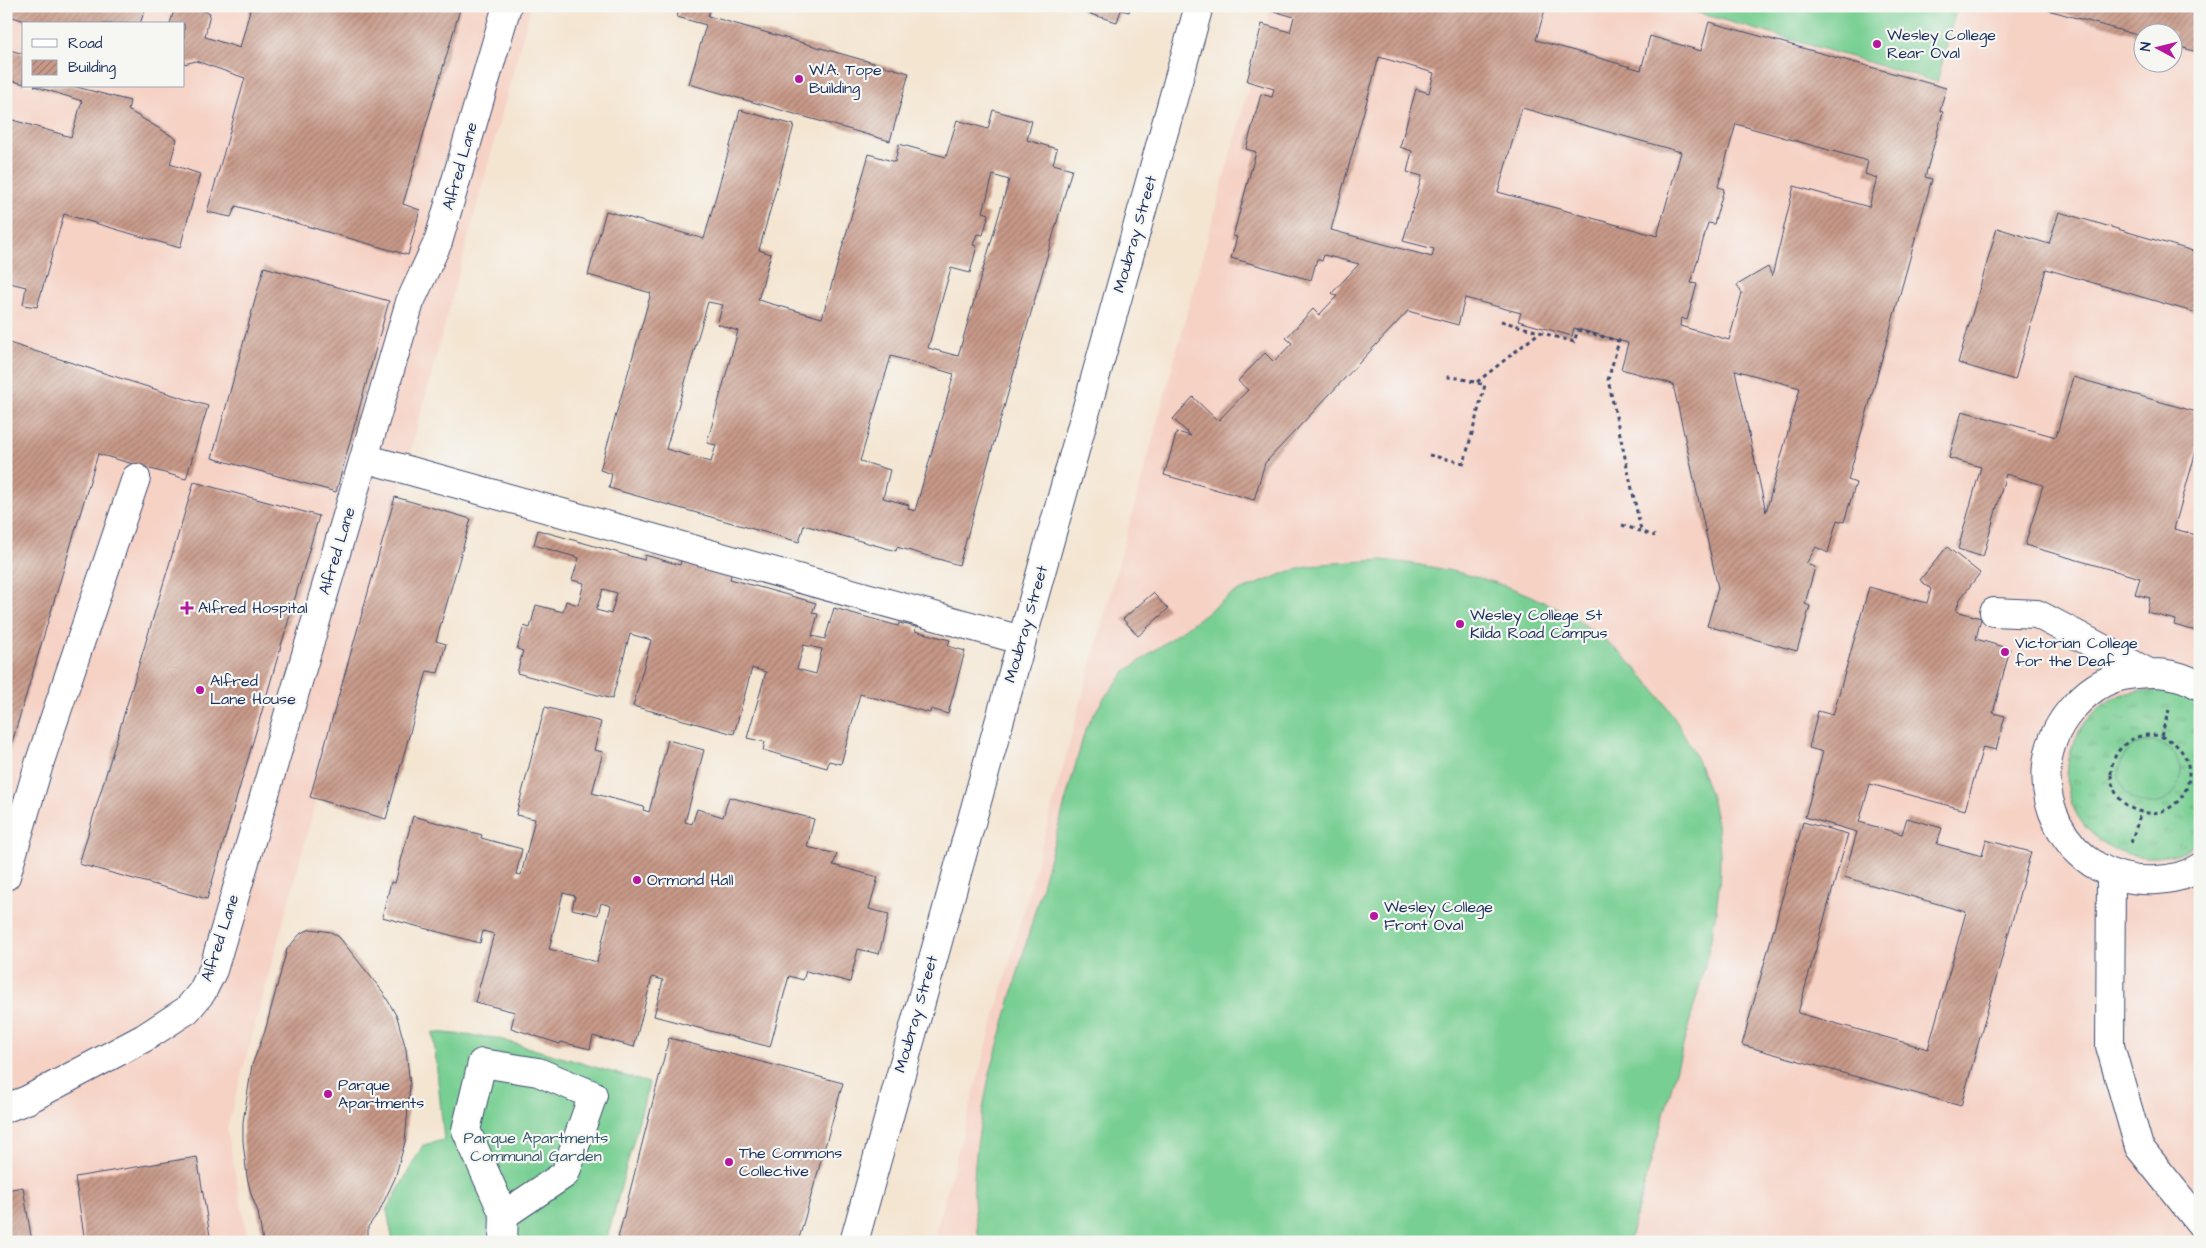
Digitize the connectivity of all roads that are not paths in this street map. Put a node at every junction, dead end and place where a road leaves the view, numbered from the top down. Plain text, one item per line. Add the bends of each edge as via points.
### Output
1 (507, 6) edge
2 (1199, 6) edge
3 (364, 458) junction
4 (136, 478) dead end
5 (1994, 612) dead end
6 (1021, 640) junction
7 (2147, 672) junction
8 (2197, 682) edge
9 (2200, 867) edge
10 (2111, 874) junction
11 (6, 876) edge
12 (6, 1108) edge
13 (504, 1215) junction
14 (2200, 1223) edge
15 (503, 1242) edge
16 (854, 1242) edge

1 - 3 street, Alfred Lane via 438,242 410,302
2 - 6 street, Moubray Street
3 - 6 street
3 - 12 street, Alfred Lane via 212,970 202,992 187,1010 144,1038
4 - 11 street via 40,761
5 - 7 street via 2036,614
6 - 16 street, Moubray Street
7 - 8 street
7 - 10 street via 2112,678 2082,697 2059,724 2047,758 2046,794 2058,828 2080,855
9 - 10 street via 2168,880 2144,881
10 - 14 street via 2110,1046 2139,1147
13 - 13 street via 466,1130 482,1063 538,1072 593,1095 565,1174
13 - 15 street

